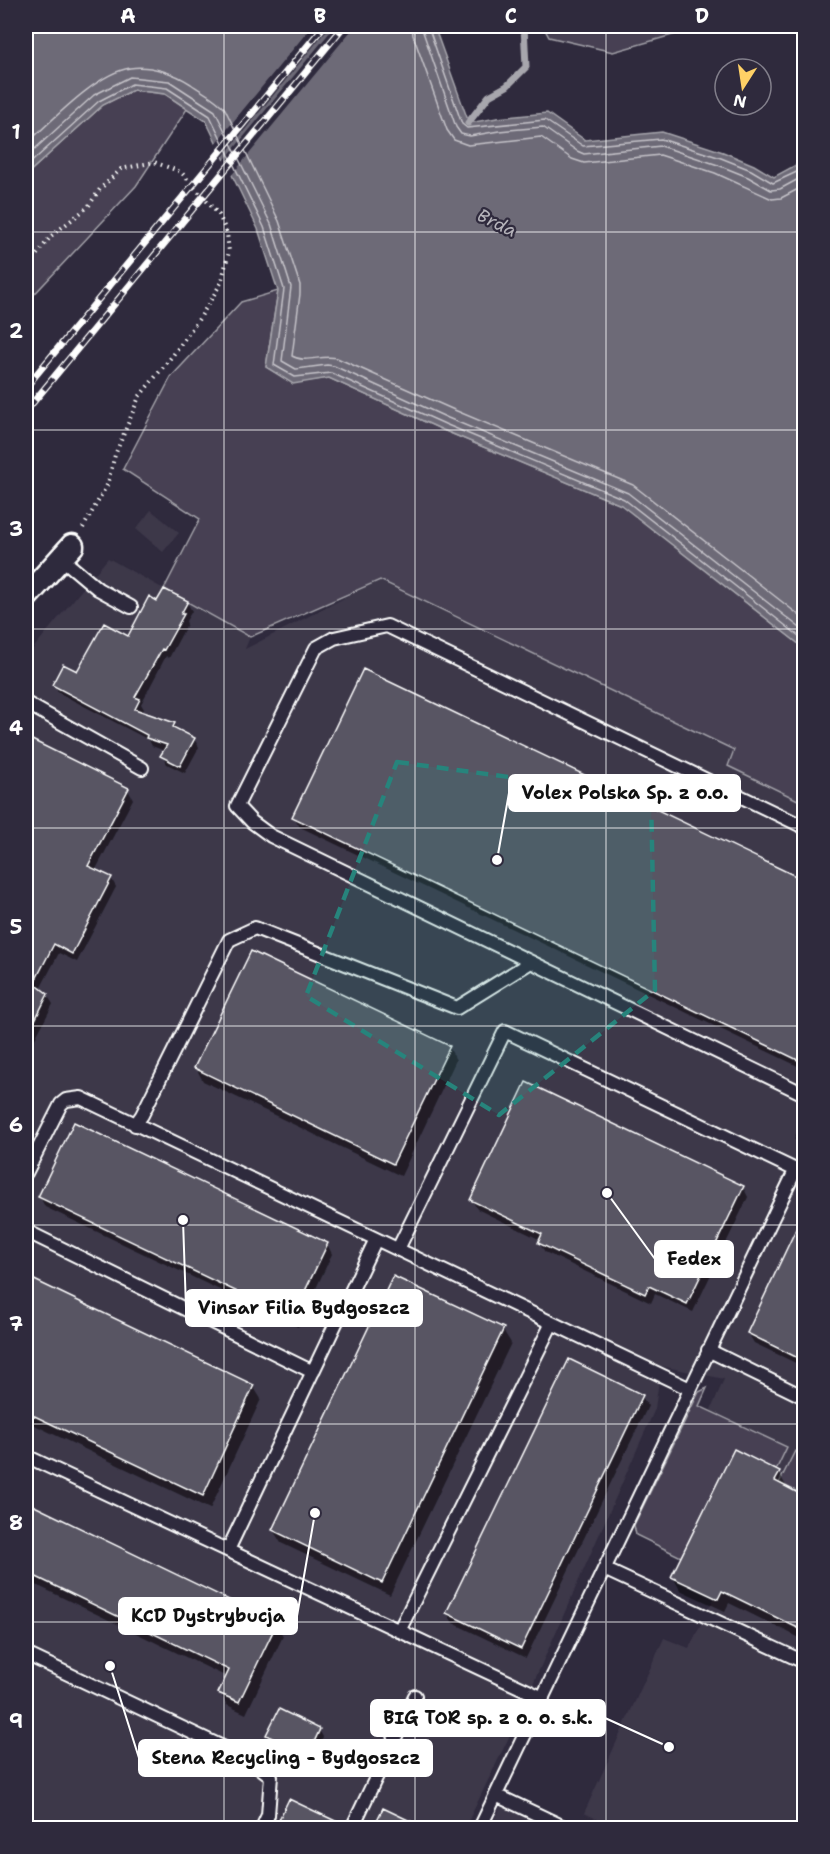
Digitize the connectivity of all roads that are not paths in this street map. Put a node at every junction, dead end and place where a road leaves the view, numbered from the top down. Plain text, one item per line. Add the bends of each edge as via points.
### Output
1 (66, 552) joint
2 (26, 597) edge
3 (131, 607) dead end
4 (26, 703) edge
5 (142, 768) dead end
6 (804, 827) edge
7 (531, 962) junction
8 (804, 1095) edge
9 (135, 1125) junction
10 (29, 1158) edge
11 (800, 1172) edge
12 (26, 1173) edge
13 (26, 1231) edge
14 (376, 1239) junction
15 (398, 1249) junction
16 (552, 1323) junction
17 (708, 1350) junction
18 (313, 1372) junction
19 (690, 1389) junction
20 (804, 1396) edge
21 (26, 1456) edge
22 (228, 1550) junction
23 (604, 1569) junction
24 (399, 1631) junction
25 (26, 1654) edge
26 (804, 1662) edge
27 (416, 1695) dead end
28 (543, 1698) junction
29 (496, 1795) junction
30 (262, 1828) edge
31 (352, 1828) edge
32 (480, 1828) edge
33 (566, 1828) edge

1 - 2 street
1 - 3 lane via 98,589
4 - 5 lane
6 - 7 lane via 387,626 334,638 316,648 237,806 271,836
7 - 8 lane
7 - 9 lane via 457,1008 255,928 230,940
9 - 10 lane via 81,1098 66,1100
9 - 14 lane
10 - 12 lane
11 - 15 lane via 505,1031
11 - 17 lane
13 - 18 lane
14 - 15 lane
14 - 18 lane
15 - 16 lane
16 - 19 lane
16 - 24 lane
17 - 19 lane
17 - 20 lane
18 - 22 lane
19 - 23 lane
21 - 22 lane
22 - 24 lane
23 - 26 lane
23 - 28 lane
24 - 28 lane
25 - 30 lane via 250,1760 271,1776 268,1815
27 - 31 lane
28 - 29 lane
29 - 32 lane
29 - 33 lane

